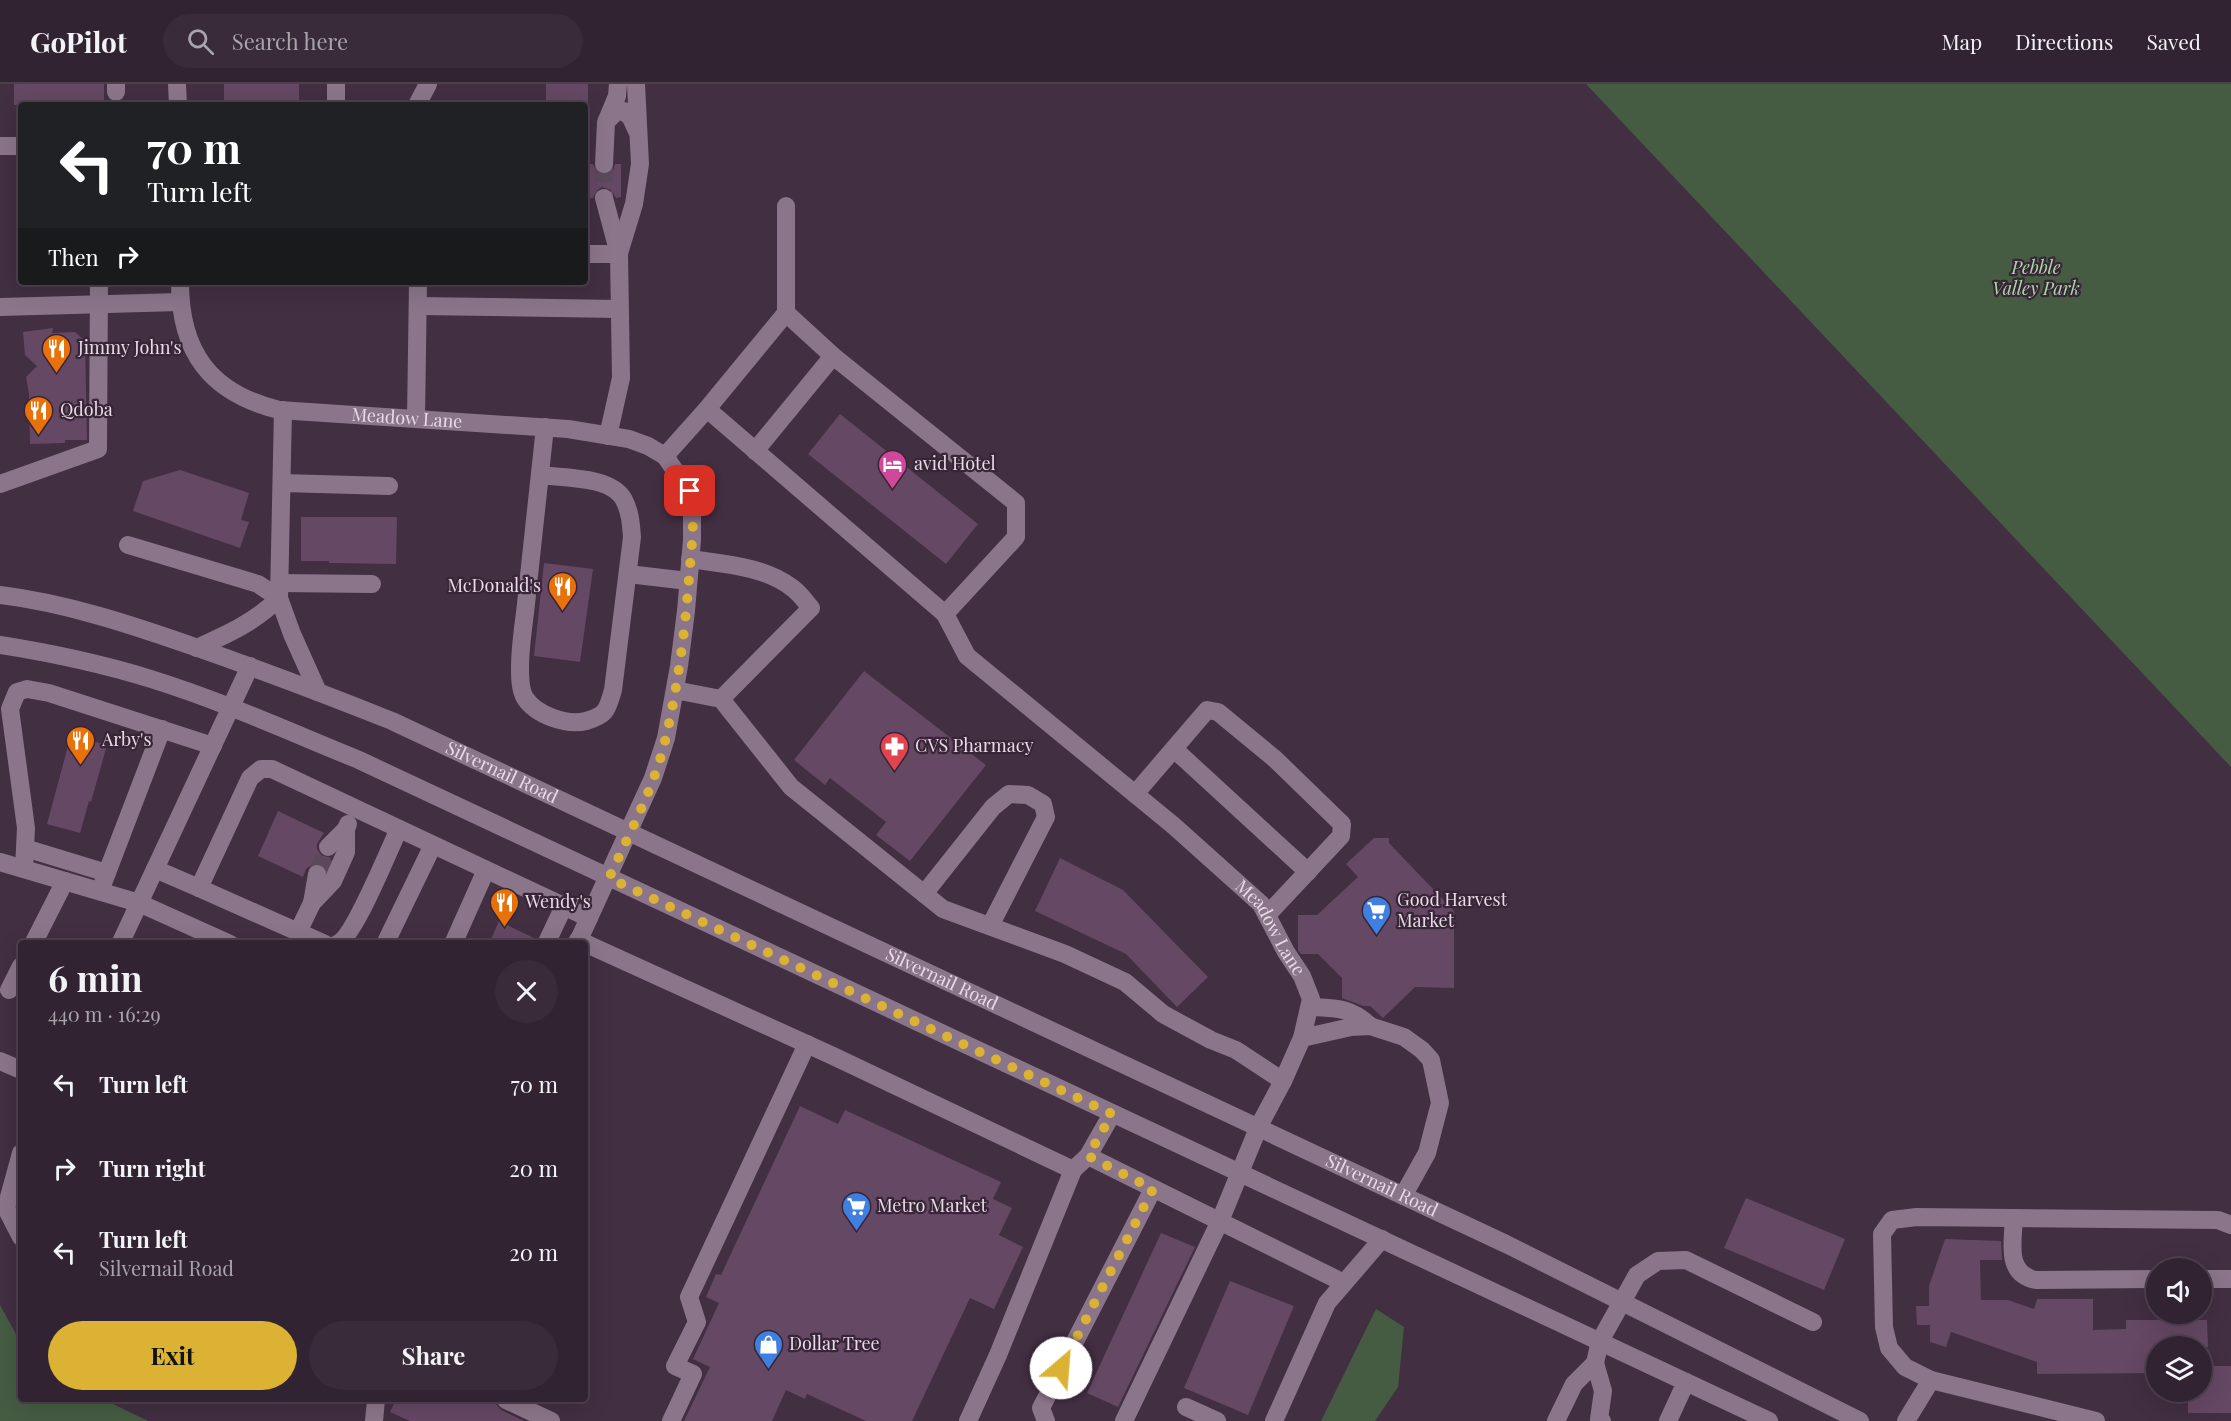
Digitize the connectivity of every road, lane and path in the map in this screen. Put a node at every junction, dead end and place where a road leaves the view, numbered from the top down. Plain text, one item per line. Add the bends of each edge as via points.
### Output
1 (177, 84) edge
2 (336, 84) edge
3 (428, 84) edge
4 (618, 84) edge
5 (636, 84) edge
6 (178, 102) edge
7 (336, 102) edge
8 (419, 102) edge
9 (606, 122) junction
10 (639, 135) junction
11 (0, 146) edge
12 (18, 146) edge
13 (604, 164) tunnel mouth
14 (604, 198) tunnel mouth
15 (786, 206) dead end
16 (588, 254) edge
17 (619, 254) junction
18 (99, 285) edge
19 (180, 285) edge
20 (418, 285) edge
21 (180, 302) junction
22 (99, 305) junction
23 (419, 306) junction
24 (0, 308) edge
25 (618, 309) junction
26 (786, 314) junction
27 (833, 356) junction
28 (707, 409) junction
29 (284, 410) junction
30 (416, 418) junction
31 (545, 427) junction
32 (608, 436) junction
33 (755, 451) junction
34 (665, 456) junction
35 (540, 475) junction
36 (282, 483) junction
37 (0, 484) edge
38 (389, 486) dead end
39 (128, 545) dead end
40 (690, 559) junction
41 (628, 574) junction
42 (688, 581) junction
43 (372, 584) dead end
44 (279, 590) junction
45 (0, 595) edge
46 (945, 615) junction
47 (0, 645) edge
48 (197, 648) junction
49 (250, 666) junction
50 (675, 690) junction
51 (318, 692) junction
52 (721, 699) junction
53 (231, 707) junction
54 (162, 729) junction
55 (213, 746) junction
56 (1174, 749) junction
57 (1135, 794) junction
58 (355, 808) junction
59 (346, 829) junction
60 (399, 829) junction
61 (629, 833) junction
62 (432, 845) junction
63 (328, 847) tunnel mouth
64 (25, 848) junction
65 (0, 862) edge
66 (24, 869) junction
67 (155, 869) junction
68 (486, 870) junction
69 (1308, 872) junction
70 (107, 873) junction
71 (317, 874) tunnel mouth
72 (609, 878) junction
73 (65, 881) junction
74 (200, 888) junction
75 (100, 891) junction
76 (924, 894) junction
77 (139, 903) junction
78 (312, 903) junction
79 (564, 906) junction
80 (1267, 915) junction
81 (589, 918) junction
82 (990, 926) junction
83 (298, 932) junction
84 (35, 940) edge
85 (122, 940) edge
86 (221, 940) edge
87 (316, 940) edge
88 (344, 940) edge
89 (387, 940) edge
90 (455, 940) edge
91 (548, 940) edge
92 (579, 940) edge
93 (588, 946) edge
94 (18, 972) edge
95 (9, 990) dead end
96 (1310, 1006) junction
97 (1370, 1026) junction
98 (1302, 1038) junction
99 (807, 1044) junction
100 (0, 1061) edge
101 (18, 1069) edge
102 (1283, 1081) junction
103 (1112, 1114) junction
104 (1259, 1126) junction
105 (1088, 1156) junction
106 (18, 1164) edge
107 (1073, 1170) junction
108 (1239, 1173) junction
109 (1153, 1189) junction
110 (1403, 1196) junction
111 (2014, 1218) junction
112 (1220, 1221) junction
113 (2231, 1225) edge
114 (18, 1231) edge
115 (1382, 1239) junction
116 (2146, 1279) edge
117 (2212, 1279) edge
118 (2231, 1279) edge
119 (1344, 1283) junction
120 (1622, 1302) junction
121 (1813, 1323) dead end
122 (1600, 1341) junction
123 (1595, 1363) junction
124 (1931, 1380) junction
125 (1686, 1382) junction
126 (376, 1402) edge
127 (510, 1402) edge
128 (1186, 1407) dead end
129 (1043, 1414) edge
130 (1600, 1420) edge
131 (374, 1421) edge
132 (551, 1421) edge
133 (671, 1421) edge
134 (968, 1421) edge
135 (1124, 1421) edge
136 (1217, 1421) edge
137 (1274, 1421) edge
138 (1556, 1421) edge
139 (1668, 1421) edge
140 (1769, 1421) edge
141 (1860, 1421) edge
142 (1906, 1421) edge
143 (2096, 1421) edge

1 - 6 street
2 - 7 street
3 - 8 street
4 - 9 street
5 - 10 street
9 - 10 street via 616,112 624,111
9 - 13 street
10 - 17 street via 640,164 634,204
11 - 12 street
14 - 17 street
15 - 26 street
16 - 17 street
17 - 25 street
18 - 22 street
19 - 21 street, Meadow Lane
20 - 23 street
21 - 22 street
21 - 29 street, Meadow Lane via 192,348 207,373 230,392 254,404
22 - 24 street
22 - 37 street via 98,449
23 - 25 street
23 - 30 street
25 - 32 street via 621,378
26 - 27 street
26 - 28 street
27 - 33 street
27 - 46 street via 1016,503 1016,537
28 - 33 street
28 - 34 street
29 - 30 street, Meadow Lane
29 - 36 street
30 - 31 street, Meadow Lane
31 - 32 street, Meadow Lane
31 - 35 street
32 - 34 street, Meadow Lane via 648,446
33 - 46 street
34 - 40 street, Meadow Lane via 690,491
35 - 41 street via 598,481 618,492 630,515
35 - 41 street via 520,666 525,698 550,717 572,723 601,717 608,709
36 - 38 street
36 - 44 street
39 - 44 street
40 - 42 street
40 - 52 street via 768,575 792,587 811,608
41 - 42 street
42 - 50 street
43 - 44 street
44 - 48 street via 265,612 245,626
44 - 51 street via 292,634
45 - 48 street, Silvernail Road via 138,627
46 - 57 street, Meadow Lane via 967,656
47 - 53 street via 84,661
48 - 49 street, Silvernail Road
49 - 51 street, Silvernail Road
49 - 53 street
50 - 52 street
50 - 61 street via 666,738
51 - 61 street, Silvernail Road via 392,721
52 - 76 street via 791,787
53 - 55 street
53 - 72 street via 359,760
54 - 55 street
54 - 64 street via 49,693 17,692 10,709 26,828
54 - 70 street
55 - 67 street
56 - 57 street
56 - 69 street
56 - 69 street via 1207,710 1218,712 1275,759 1342,824 1341,836
57 - 80 street, Meadow Lane via 1261,904
58 - 59 street
58 - 60 street
58 - 74 street via 272,769 261,769 250,778
59 - 63 street
59 - 78 street via 346,852 333,881
60 - 62 street
60 - 88 street via 353,928
61 - 72 street
61 - 104 street, Silvernail Road
62 - 68 street
62 - 89 street
64 - 66 street
64 - 70 street
65 - 66 street
66 - 73 street
67 - 74 street
67 - 77 street
68 - 79 street
68 - 90 street
69 - 80 street
70 - 75 street
71 - 78 street
72 - 81 street
72 - 103 street
73 - 75 street
73 - 84 street
74 - 83 street
75 - 77 street
76 - 82 street via 943,909
76 - 82 street via 993,807 1010,794 1028,795 1043,804 1046,817
77 - 85 street
77 - 86 street
78 - 83 street
79 - 81 street
79 - 91 street
80 - 96 street, Meadow Lane via 1302,976
81 - 92 street
82 - 102 street via 1125,982 1163,1014 1236,1050
83 - 87 street
93 - 99 street
94 - 95 street
96 - 97 street via 1358,1014
96 - 98 street, Meadow Lane
97 - 98 street
97 - 110 street via 1404,1036 1422,1050 1431,1060 1436,1081 1440,1103 1427,1153
98 - 102 street
99 - 107 street
99 - 133 street via 689,1297 697,1322 675,1366 693,1374
100 - 101 street
102 - 104 street
103 - 105 street
103 - 108 street
104 - 108 street
104 - 110 street, Silvernail Road
105 - 107 street
105 - 109 street
106 - 114 street via 6,1208
107 - 134 street
108 - 112 street
108 - 115 street
109 - 112 street
109 - 129 street
110 - 120 street, Silvernail Road
111 - 113 street via 2218,1220
111 - 116 street via 2013,1259 2024,1278
111 - 124 street via 1892,1220 1882,1234 1884,1327 1889,1348 1905,1366
112 - 119 street
112 - 135 street
115 - 119 street
115 - 122 street
117 - 118 street
119 - 137 street via 1327,1303
120 - 121 street via 1644,1270 1658,1261 1686,1260
120 - 122 street
120 - 141 street, Silvernail Road
122 - 123 street
122 - 125 street
123 - 130 street via 1603,1391
123 - 138 street via 1574,1384
124 - 142 street
124 - 143 street
125 - 139 street
125 - 140 street
126 - 131 street
127 - 132 street
128 - 136 street

